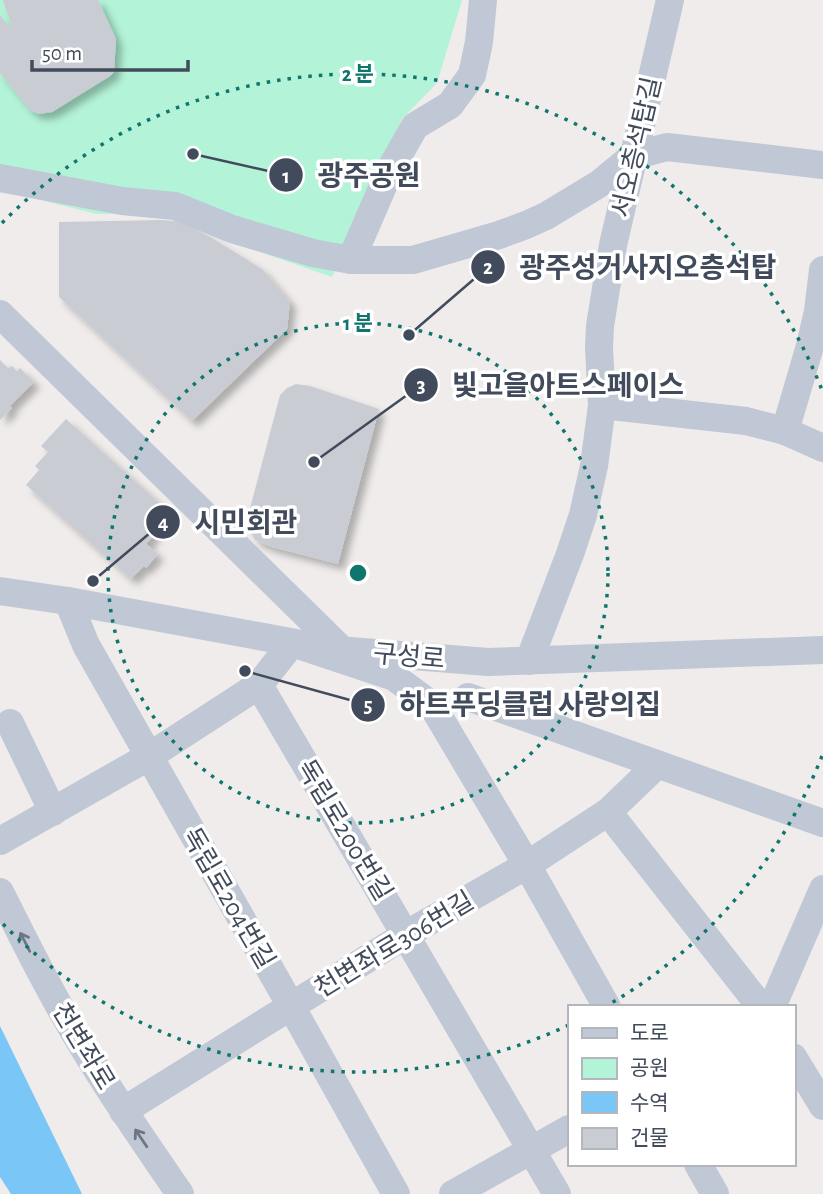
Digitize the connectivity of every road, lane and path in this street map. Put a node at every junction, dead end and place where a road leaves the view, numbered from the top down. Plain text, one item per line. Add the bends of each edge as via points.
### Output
1 (483, 0) edge
2 (670, 0) edge
3 (633, 156) junction
4 (823, 165) edge
5 (0, 178) edge
6 (351, 260) junction
7 (823, 270) edge
8 (0, 314) edge
9 (602, 405) junction
10 (785, 432) junction
11 (823, 448) edge
12 (0, 591) edge
13 (68, 601) junction
14 (292, 643) junction
15 (823, 650) edge
16 (343, 651) junction
17 (529, 660) junction
18 (469, 661) junction
19 (259, 685) junction
20 (468, 697) junction
21 (10, 723) dead end
22 (443, 724) junction
23 (148, 757) junction
24 (657, 765) junction
25 (608, 811) junction
26 (53, 812) junction
27 (823, 823) edge
28 (0, 841) edge
29 (527, 865) junction
30 (823, 889) edge
31 (0, 892) edge
32 (407, 934) junction
33 (606, 1005) edge
34 (759, 1005) edge
35 (773, 1005) edge
36 (291, 1006) junction
37 (795, 1060) edge
38 (823, 1106) edge
39 (123, 1111) junction
40 (568, 1130) edge
41 (532, 1150) junction
42 (699, 1166) edge
43 (180, 1194) edge
44 (396, 1194) edge
45 (453, 1194) edge
46 (558, 1194) edge
47 (715, 1194) edge

1 - 6 street via 472,75 450,105 415,126 390,170
2 - 3 street, 서오층석탑길
3 - 4 street via 667,147
3 - 6 street via 599,184 546,216 499,235 413,260
3 - 9 street, 서오층석탑길 via 600,326
5 - 6 street via 175,206 232,229
7 - 10 street via 818,312
8 - 16 street
9 - 10 street via 746,421
9 - 17 street, 서오층석탑길 via 583,516
10 - 11 street
12 - 13 street, 구성로
13 - 14 street, 구성로
13 - 23 street, 독립로204번길 via 86,645
14 - 16 street, 구성로
14 - 19 street
14 - 22 street via 394,677 432,705
15 - 17 street, 구성로
16 - 18 street, 구성로
17 - 18 street, 구성로
18 - 20 street via 474,678
19 - 23 street
19 - 32 street, 독립로200번길
20 - 22 street
20 - 24 street
21 - 26 street
22 - 29 street
23 - 26 street
23 - 36 street, 독립로204번길
24 - 25 street, 천변좌로306번길
24 - 27 street
25 - 29 street, 천변좌로306번길
25 - 34 street
26 - 28 street
29 - 32 street, 천변좌로306번길
29 - 33 street
30 - 35 street
39 -> 31 street, 천변좌로
32 - 36 street, 천변좌로306번길
32 - 41 street, 독립로200번길
36 - 39 street, 천변좌로306번길
36 - 44 street, 독립로204번길
37 - 38 street
43 -> 39 street, 천변좌로
40 - 41 street
41 - 45 street
41 - 46 street, 독립로200번길
42 - 47 street

